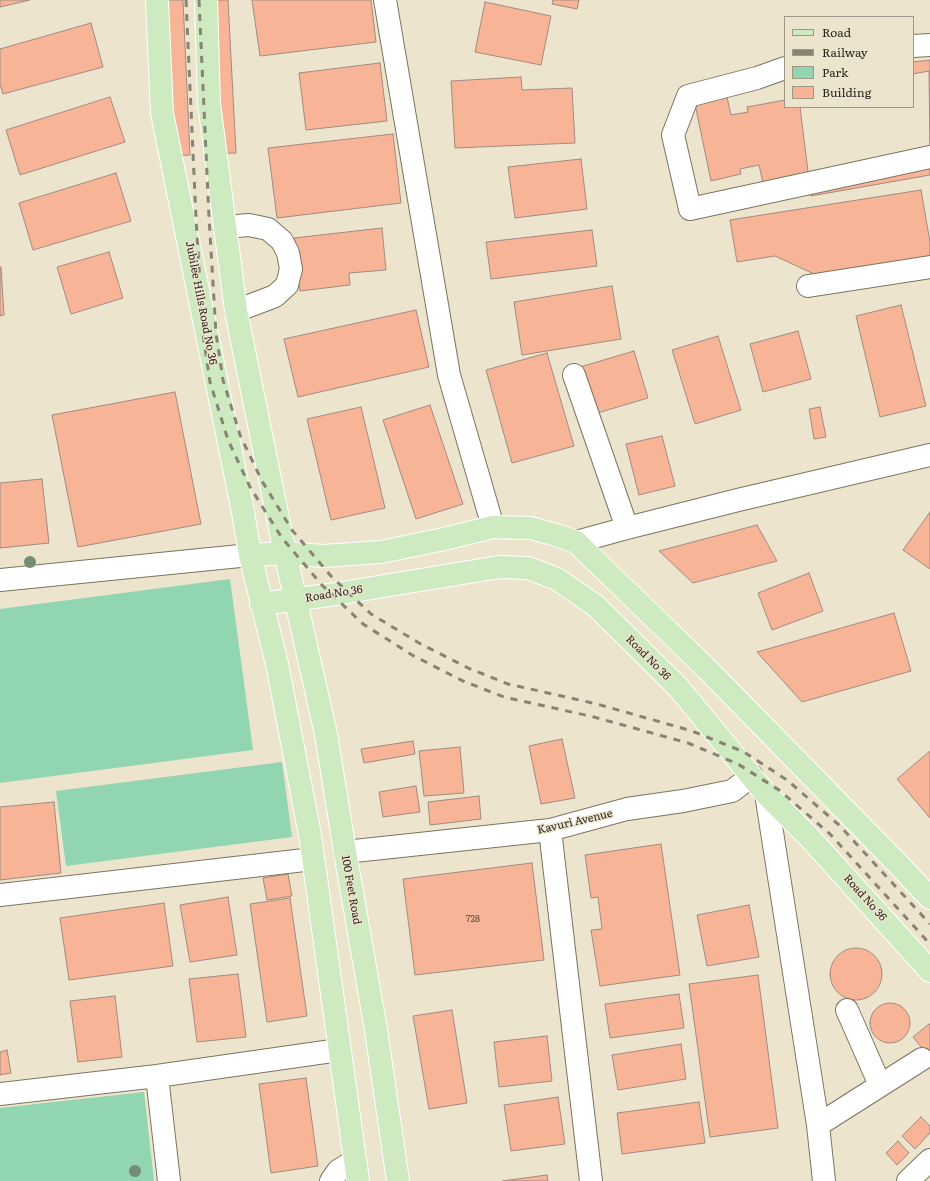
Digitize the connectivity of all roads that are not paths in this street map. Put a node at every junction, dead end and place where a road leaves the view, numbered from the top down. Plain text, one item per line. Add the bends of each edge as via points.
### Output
1 (157, 0) edge
2 (206, 0) edge
3 (385, 0) edge
4 (930, 45) edge
5 (914, 46) edge
6 (784, 68) edge
7 (930, 157) edge
8 (225, 227) junction
9 (930, 267) edge
10 (808, 286) dead end
11 (236, 311) junction
12 (574, 375) dead end
13 (930, 455) edge
14 (493, 527) junction
15 (627, 528) junction
16 (576, 542) junction
17 (285, 552) junction
18 (250, 555) junction
19 (0, 580) edge
20 (296, 600) junction
21 (261, 604) junction
22 (752, 776) junction
23 (766, 794) junction
24 (550, 830) junction
25 (345, 852) junction
26 (314, 859) junction
27 (0, 895) edge
28 (930, 898) edge
29 (930, 971) edge
30 (847, 1010) dead end
31 (339, 1050) junction
32 (922, 1059) dead end
33 (157, 1076) junction
34 (880, 1085) junction
35 (0, 1094) edge
36 (818, 1125) junction
37 (355, 1160) junction
38 (930, 1160) edge
39 (169, 1181) edge
40 (331, 1181) edge
41 (358, 1181) edge
42 (398, 1181) edge
43 (591, 1181) edge
44 (824, 1181) edge
45 (908, 1181) edge

1 - 18 main road, Jubilee Hills Road No 36 via 162,112
2 - 8 main road via 209,103
3 - 14 street via 449,375
4 - 5 street
6 - 7 street via 688,96 673,135 690,209
8 - 11 main road
8 - 11 street via 249,225 268,229 282,241 288,253 291,269 287,285 276,296
9 - 10 street
11 - 17 main road
12 - 15 street
13 - 15 street
14 - 16 main road via 531,528
14 - 17 main road via 381,552 323,556
15 - 16 street
16 - 28 main road via 712,674
17 - 18 main road
17 - 20 main road
18 - 19 street
18 - 21 main road, Jubilee Hills Road No 36
20 - 21 main road, Road No 36
20 - 22 main road, Road No 36 via 499,567 528,568 556,579 596,606 678,687
20 - 25 main road, 100 Feet Road via 326,734
21 - 26 main road via 277,664
22 - 23 main road, Road No 36
22 - 24 street, Kavuri Avenue via 732,791 627,809
23 - 29 main road, Road No 36 via 809,837
23 - 36 street
24 - 25 street, Kavuri Avenue
24 - 43 street
25 - 42 main road, 100 Feet Road via 376,1030
26 - 27 street
26 - 31 main road
30 - 34 street
31 - 33 street
31 - 37 main road
32 - 34 street
33 - 35 street
33 - 39 street
34 - 36 street
36 - 44 street
37 - 40 street via 338,1171
37 - 41 main road
38 - 45 street

